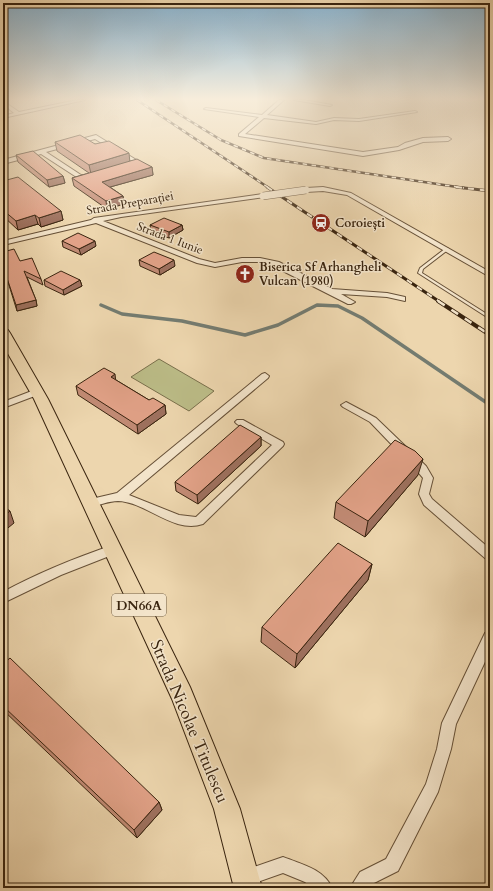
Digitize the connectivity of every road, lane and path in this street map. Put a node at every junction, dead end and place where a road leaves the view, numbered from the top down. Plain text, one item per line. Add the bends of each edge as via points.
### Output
1 (79, 142) edge
2 (103, 142) edge
3 (283, 142) edge
4 (417, 142) edge
5 (43, 152) junction
6 (3, 162) edge
7 (120, 170) edge
8 (98, 176) edge
9 (94, 220) junction
10 (3, 243) edge
11 (447, 249) junction
12 (490, 274) edge
13 (330, 291) junction
14 (402, 299) dead end
15 (351, 302) dead end
16 (490, 318) edge
17 (3, 333) edge
18 (265, 376) dead end
19 (37, 392) junction
20 (3, 404) edge
21 (346, 405) dead end
22 (240, 422) dead end
23 (119, 497) junction
24 (92, 503) junction
25 (113, 550) junction
26 (490, 556) edge
27 (3, 598) edge
28 (490, 637) edge
29 (247, 883) edge
30 (324, 888) edge
31 (358, 888) edge

1 - 5 street
2 - 7 street via 136,162 134,166
3 - 4 street via 363,154 398,148
5 - 6 street
5 - 8 street via 80,177
9 - 10 street, Strada Preparației
9 - 11 street, Strada Preparației, bridge via 174,207 323,189 349,194
9 - 13 street, Strada 1 Iunie via 197,261 215,264 260,260 276,264
11 - 12 street, Strada Preparației
11 - 16 lane via 421,269 420,273
13 - 14 street via 387,295
13 - 15 street, Strada 1 Iunie
17 - 19 main road, Strada Nicolae Titulescu / DN66A
18 - 23 street
19 - 20 street
19 - 24 main road, Strada Nicolae Titulescu / DN66A
21 - 26 street via 373,420 422,469 428,478 424,494 428,502
22 - 23 street via 279,444 199,521 192,522
23 - 24 street
24 - 25 main road, Strada Nicolae Titulescu / DN66A
25 - 27 street via 72,564
25 - 29 main road, Strada Nicolae Titulescu / DN66A via 203,745 227,809
28 - 31 street via 449,723 433,787 392,865 366,878
29 - 30 street, Strada Nicolae Titulescu via 283,865 311,876

